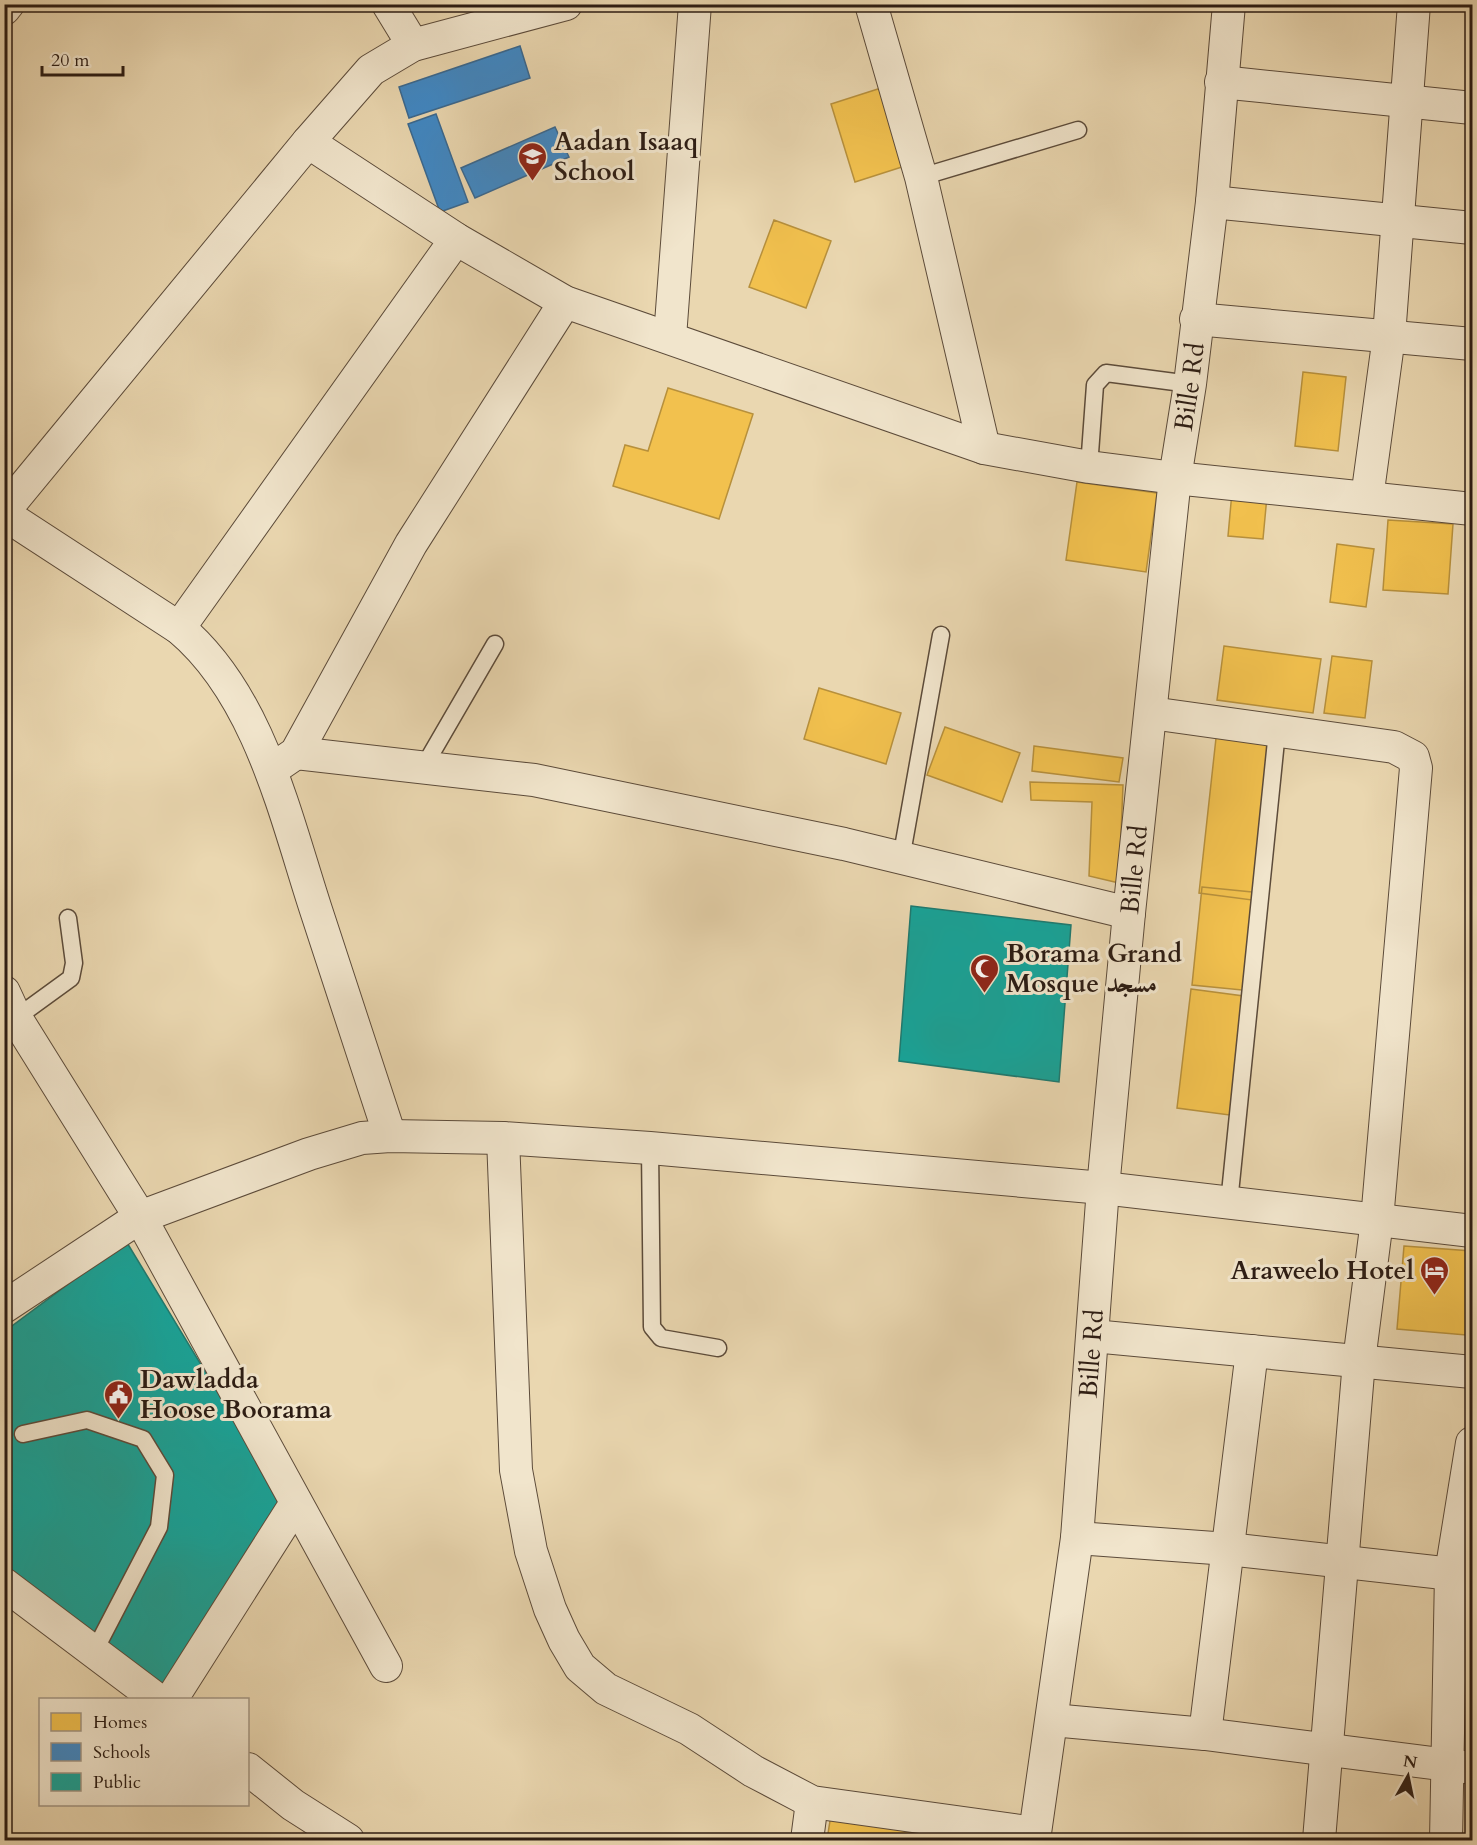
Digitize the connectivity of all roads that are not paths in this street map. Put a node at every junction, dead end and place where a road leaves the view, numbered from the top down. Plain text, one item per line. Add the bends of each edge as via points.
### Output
1 (8, 4) edge
2 (388, 4) edge
3 (566, 4) edge
4 (695, 4) edge
5 (871, 4) edge
6 (1229, 4) edge
7 (1413, 4) edge
8 (4, 9) edge
9 (480, 16) edge
10 (413, 45) junction
11 (1221, 82) junction
12 (1406, 101) junction
13 (1473, 108) edge
14 (1078, 130) dead end
15 (308, 142) junction
16 (921, 177) junction
17 (1212, 202) junction
18 (1397, 220) junction
19 (1473, 228) edge
20 (456, 239) junction
21 (565, 302) junction
22 (1196, 319) junction
23 (1389, 336) junction
24 (669, 337) junction
25 (1473, 344) edge
26 (1190, 384) junction
27 (984, 448) junction
28 (1089, 467) junction
29 (1175, 478) junction
30 (1367, 498) junction
31 (1473, 509) edge
32 (4, 512) edge
33 (179, 628) junction
34 (941, 635) dead end
35 (495, 644) dead end
36 (1151, 713) junction
37 (1277, 731) junction
38 (296, 753) junction
39 (423, 768) junction
40 (271, 771) junction
41 (901, 859) junction
42 (1129, 913) junction
43 (68, 918) dead end
44 (10, 1005) edge
45 (390, 1136) junction
46 (503, 1138) junction
47 (650, 1148) junction
48 (1103, 1188) junction
49 (1229, 1203) junction
50 (140, 1217) junction
51 (1377, 1220) junction
52 (1473, 1231) edge
53 (4, 1307) edge
54 (1093, 1336) junction
55 (718, 1348) dead end
56 (1252, 1351) junction
57 (1359, 1361) junction
58 (1473, 1372) edge
59 (23, 1434) dead end
60 (1473, 1443) edge
61 (296, 1503) junction
62 (1077, 1538) junction
63 (1228, 1549) junction
64 (1343, 1562) junction
65 (1462, 1574) edge
66 (4, 1584) edge
67 (94, 1652) junction
68 (386, 1666) dead end
69 (155, 1698) edge
70 (172, 1698) edge
71 (1052, 1720) junction
72 (1205, 1734) junction
73 (1327, 1751) junction
74 (1459, 1767) edge
75 (249, 1770) edge
76 (812, 1802) junction
77 (1034, 1837) edge
78 (348, 1840) edge
79 (807, 1840) edge
80 (1319, 1840) edge
81 (1446, 1840) edge

1 - 8 street
2 - 10 street
3 - 9 street
4 - 24 street
5 - 16 street
6 - 11 street, Bille Rd
7 - 12 street
9 - 10 street
10 - 15 street via 371,70
11 - 12 street
11 - 17 street, Bille Rd
12 - 13 street
12 - 18 street
14 - 16 lane
15 - 20 street
15 - 32 street
16 - 27 street
17 - 18 street
17 - 22 street, Bille Rd
18 - 19 street
18 - 23 street
20 - 21 street
20 - 33 street
21 - 24 street
21 - 38 street via 411,544
22 - 23 street
22 - 26 street, Bille Rd
23 - 25 street
23 - 30 street
24 - 27 street
26 - 28 lane via 1107,373 1099,378 1095,384
26 - 29 street, Bille Rd
27 - 28 street
28 - 29 street
29 - 30 street
29 - 36 street, Bille Rd
30 - 31 street
32 - 33 street
33 - 40 street via 228,682
34 - 41 lane
35 - 39 lane
36 - 37 street
36 - 42 street, Bille Rd
37 - 49 lane
37 - 51 street via 1395,747 1413,757 1416,768
38 - 39 street
38 - 40 street
39 - 41 street via 534,780
40 - 45 street
41 - 42 street
42 - 48 street, Bille Rd
43 - 44 lane via 74,963 70,978
44 - 50 street
45 - 46 street
45 - 50 street via 362,1138 309,1154
46 - 47 street
46 - 76 street via 516,1470 531,1551 564,1640 580,1667 606,1689 689,1730 753,1771
47 - 48 street
47 - 55 lane via 652,1327 662,1338
48 - 49 street
48 - 54 street, Bille Rd
49 - 51 street
50 - 53 street
50 - 61 street
51 - 52 street
51 - 57 street
54 - 56 street
54 - 62 street, Bille Rd
56 - 57 street
56 - 63 street
57 - 58 street
57 - 64 street
59 - 67 lane via 87,1420 143,1439 165,1475 159,1527
60 - 65 street
61 - 68 street
61 - 70 street
62 - 63 street
62 - 71 street, Bille Rd
63 - 64 street
63 - 72 street
64 - 65 street
64 - 73 street
65 - 74 street
66 - 67 street
67 - 69 street
71 - 72 street
71 - 77 street, Bille Rd
72 - 73 street
73 - 74 street
73 - 80 street
74 - 81 street
75 - 78 street via 293,1805
76 - 77 street
76 - 79 street

